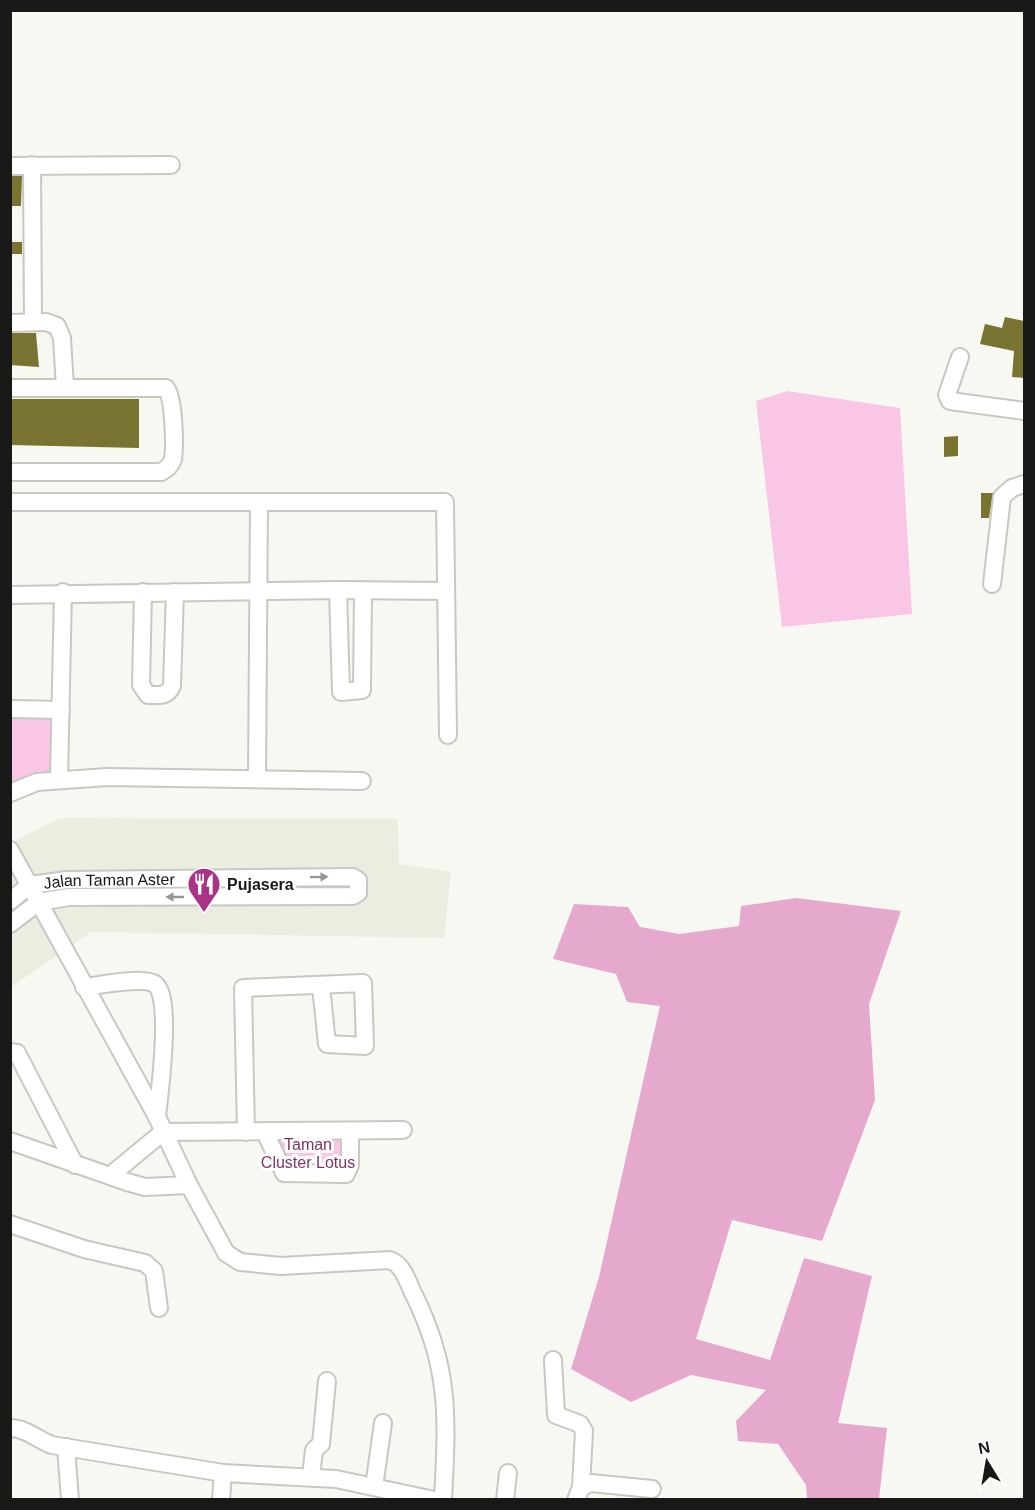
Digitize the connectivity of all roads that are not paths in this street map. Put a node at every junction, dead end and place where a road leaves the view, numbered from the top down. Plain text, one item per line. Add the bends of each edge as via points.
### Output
1 (10, 165) edge
2 (32, 165) junction
3 (171, 165) dead end
4 (33, 322) junction
5 (10, 323) edge
6 (960, 357) dead end
7 (65, 387) junction
8 (10, 388) edge
9 (1024, 411) edge
10 (10, 472) edge
11 (1024, 484) edge
12 (10, 502) edge
13 (259, 502) junction
14 (992, 584) dead end
15 (338, 590) junction
16 (258, 591) junction
17 (363, 591) junction
18 (446, 591) junction
19 (63, 592) junction
20 (144, 592) junction
21 (175, 592) junction
22 (10, 595) edge
23 (10, 709) edge
24 (61, 710) junction
25 (448, 735) dead end
26 (59, 779) junction
27 (257, 779) junction
28 (362, 781) dead end
29 (10, 792) edge
30 (10, 849) edge
31 (30, 885) junction
32 (10, 901) edge
33 (39, 902) junction
34 (10, 924) edge
35 (321, 986) dead end
36 (84, 987) junction
37 (10, 1052) edge
38 (160, 1125) junction
39 (350, 1131) junction
40 (402, 1131) dead end
41 (246, 1132) junction
42 (265, 1132) junction
43 (10, 1141) edge
44 (75, 1165) junction
45 (111, 1175) junction
46 (189, 1185) junction
47 (10, 1224) edge
48 (159, 1308) dead end
49 (554, 1360) dead end
50 (327, 1381) dead end
51 (383, 1424) dead end
52 (10, 1428) edge
53 (66, 1447) junction
54 (223, 1473) junction
55 (508, 1473) dead end
56 (311, 1477) junction
57 (374, 1487) junction
58 (652, 1489) dead end
59 (579, 1493) edge
60 (70, 1500) edge
61 (221, 1500) edge
62 (434, 1500) edge
63 (443, 1500) edge
64 (505, 1500) edge

1 - 2 street
2 - 3 street
2 - 4 street
4 - 5 street
4 - 7 street via 53,324 60,330
6 - 9 street via 947,394 951,401
7 - 8 street
7 - 10 street via 166,388 172,399 173,459 168,468 161,472
11 - 14 street via 1002,497
12 - 13 street
13 - 16 street
13 - 18 street via 445,502
15 - 16 street
15 - 17 street
15 - 17 street via 341,692 362,690
16 - 21 street
16 - 27 street
17 - 18 street
18 - 25 street
19 - 20 street
19 - 22 street
19 - 24 street
20 - 21 street
20 - 21 street via 141,685 148,694 164,695 172,686
23 - 24 street
24 - 26 street
26 - 27 street
26 - 29 street
27 - 28 street
30 - 31 street, Jalan Taman Aster
31 - 32 street, Jalan Taman Aster
31 - 33 street, Jalan Taman Aster
31 -> 33 street, Jalan Taman Aster via 67,880 358,880 358,893 353,896 69,897
33 - 34 street, Jalan Taman Aster
33 - 36 street, Jalan Taman Aster
35 - 41 street via 243,988
36 - 38 street, Jalan Taman Aster
36 - 38 street via 139,981 161,988
37 - 44 street via 17,1053
38 - 41 street
38 - 45 street
38 - 46 street, Jalan Taman Aster
39 - 40 street
39 - 42 street
39 - 42 street via 350,1165 346,1174 284,1173
41 - 42 street
43 - 44 street
44 - 45 street
45 - 46 street via 144,1187
46 - 63 street, Jalan Taman Aster via 226,1253 240,1263 281,1266 390,1260 402,1269 421,1308 441,1366 446,1428
47 - 48 street via 84,1249 145,1263 154,1271
49 - 59 street via 556,1415 580,1424 584,1431
50 - 56 street via 321,1444 314,1450
51 - 57 street
52 - 53 street
53 - 54 street
53 - 60 street
54 - 56 street
54 - 61 street
55 - 64 street
56 - 57 street
57 - 62 street
58 - 59 street via 591,1483

